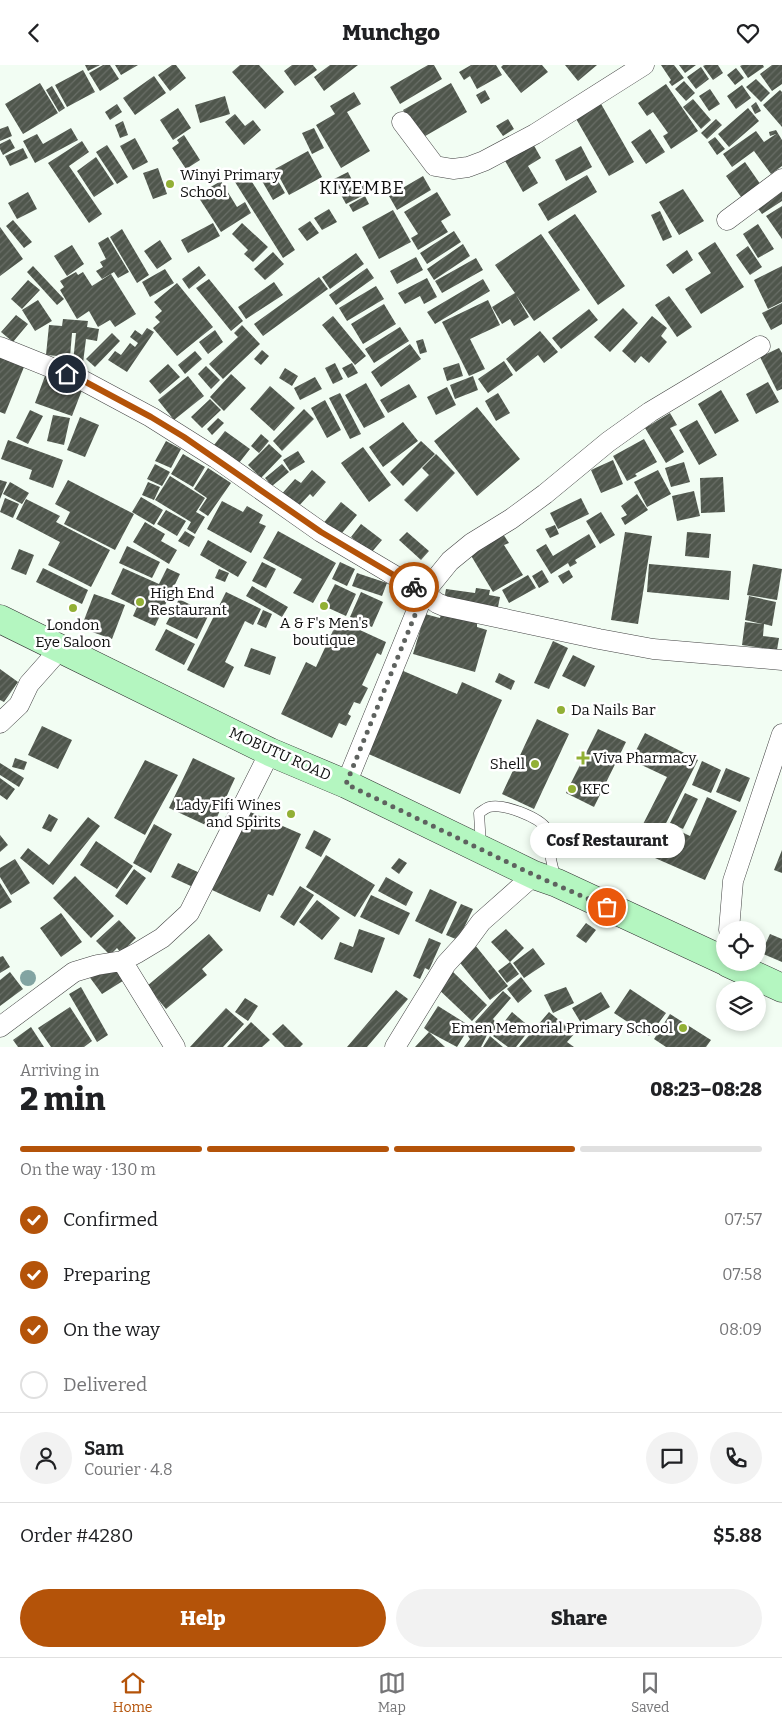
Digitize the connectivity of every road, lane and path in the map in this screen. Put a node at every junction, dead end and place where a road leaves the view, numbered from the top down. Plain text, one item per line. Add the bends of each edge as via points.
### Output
1 (644, 65) edge
2 (402, 122) dead end
3 (782, 179) edge
4 (727, 220) dead end
5 (760, 346) dead end
6 (0, 347) edge
7 (424, 593) junction
8 (0, 619) edge
9 (60, 648) junction
10 (782, 660) edge
11 (0, 723) edge
12 (782, 734) edge
13 (270, 752) junction
14 (346, 784) junction
15 (481, 849) junction
16 (545, 879) junction
17 (730, 921) edge
18 (716, 957) edge
19 (122, 961) junction
20 (746, 971) edge
21 (782, 988) edge
22 (0, 1027) edge
23 (174, 1047) edge
24 (395, 1047) edge

1 - 2 street via 535,133 468,167 435,166
3 - 4 street
5 - 7 street via 650,411 511,519 472,543 450,561
6 - 7 street via 82,380 151,417 321,532
7 - 10 street via 444,606 652,649
7 - 14 street
8 - 9 street, MOBUTU ROAD
9 - 11 street via 29,684 19,705
9 - 13 street, MOBUTU ROAD
12 - 17 street via 733,881
13 - 14 street, MOBUTU ROAD
13 - 19 street via 189,913 162,939
14 - 15 street, MOBUTU ROAD
15 - 16 street, MOBUTU ROAD
15 - 16 lane via 479,813 489,807 512,809 547,829 550,853
16 - 18 street, MOBUTU ROAD
16 - 24 street via 481,922 446,964
19 - 22 street via 74,972
19 - 23 street
20 - 21 street, MOBUTU ROAD

